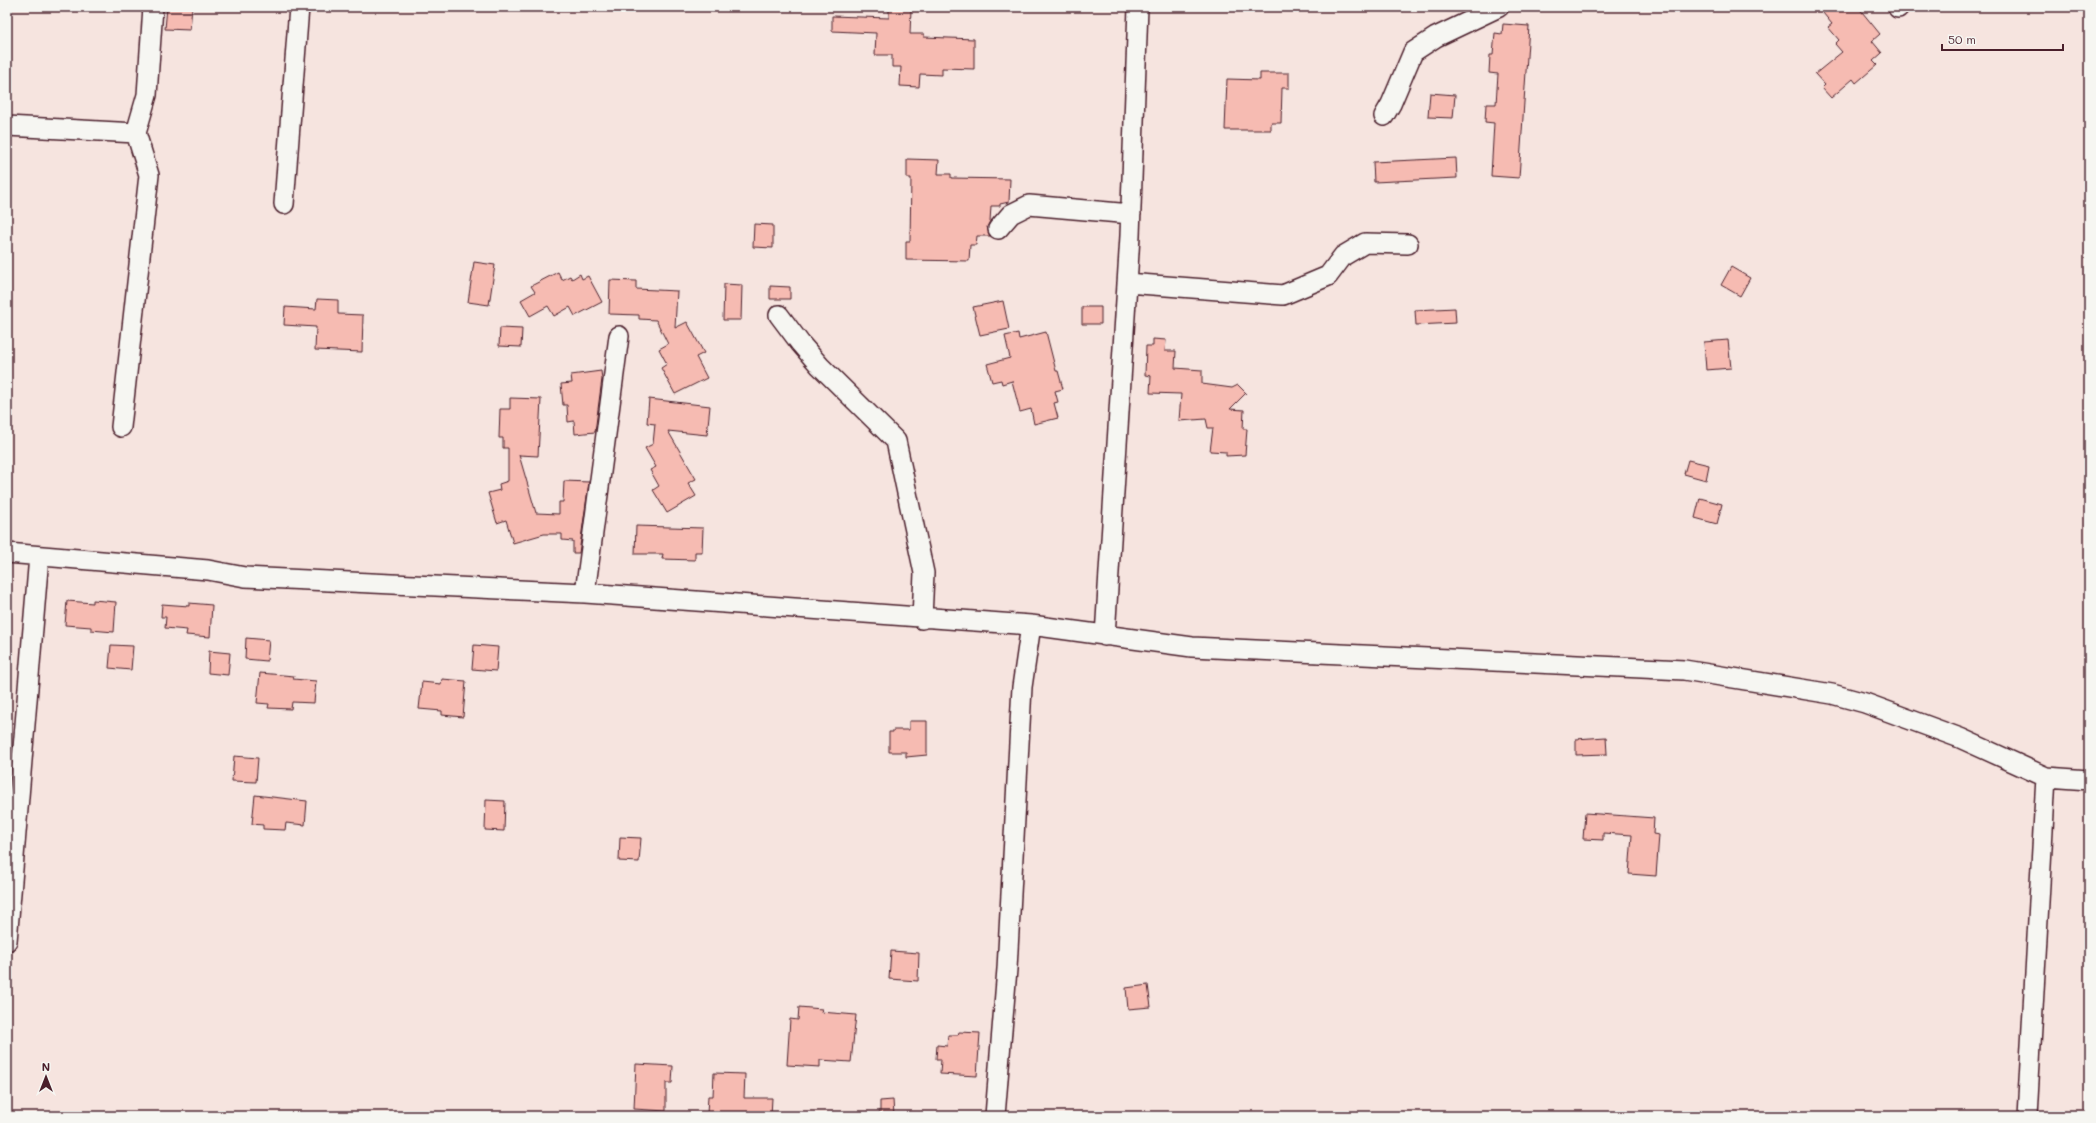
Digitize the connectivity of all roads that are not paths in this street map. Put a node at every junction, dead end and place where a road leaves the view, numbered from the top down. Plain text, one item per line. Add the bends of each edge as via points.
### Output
1 (152, 7) edge
2 (299, 7) edge
3 (1138, 7) edge
4 (1499, 7) edge
5 (1384, 116) dead end
6 (7, 126) edge
7 (136, 133) junction
8 (284, 204) dead end
9 (1131, 214) junction
10 (998, 229) dead end
11 (1408, 244) dead end
12 (1127, 283) junction
13 (779, 315) dead end
14 (619, 336) dead end
15 (121, 427) dead end
16 (7, 553) edge
17 (39, 556) junction
18 (585, 593) junction
19 (922, 619) junction
20 (1031, 625) junction
21 (1104, 636) junction
22 (2046, 777) junction
23 (2089, 780) edge
24 (7, 941) edge
25 (995, 1116) edge
26 (2028, 1116) edge

1 - 7 street via 147,95
2 - 8 street
3 - 9 street
4 - 5 street via 1436,37 1413,52
6 - 7 street
7 - 15 street via 149,175
9 - 10 street via 1029,205 1011,214
9 - 12 street
11 - 12 street via 1365,243 1343,256 1328,276 1283,295
12 - 21 street
13 - 19 street via 820,366 896,442 924,573
14 - 18 street
16 - 17 street
17 - 18 street via 208,570 245,576
17 - 24 street
18 - 19 street
19 - 20 street
20 - 21 street
20 - 25 street via 1022,687 1007,969
21 - 22 street via 1192,647 1684,670 1846,697 1960,738
22 - 23 street
22 - 26 street

